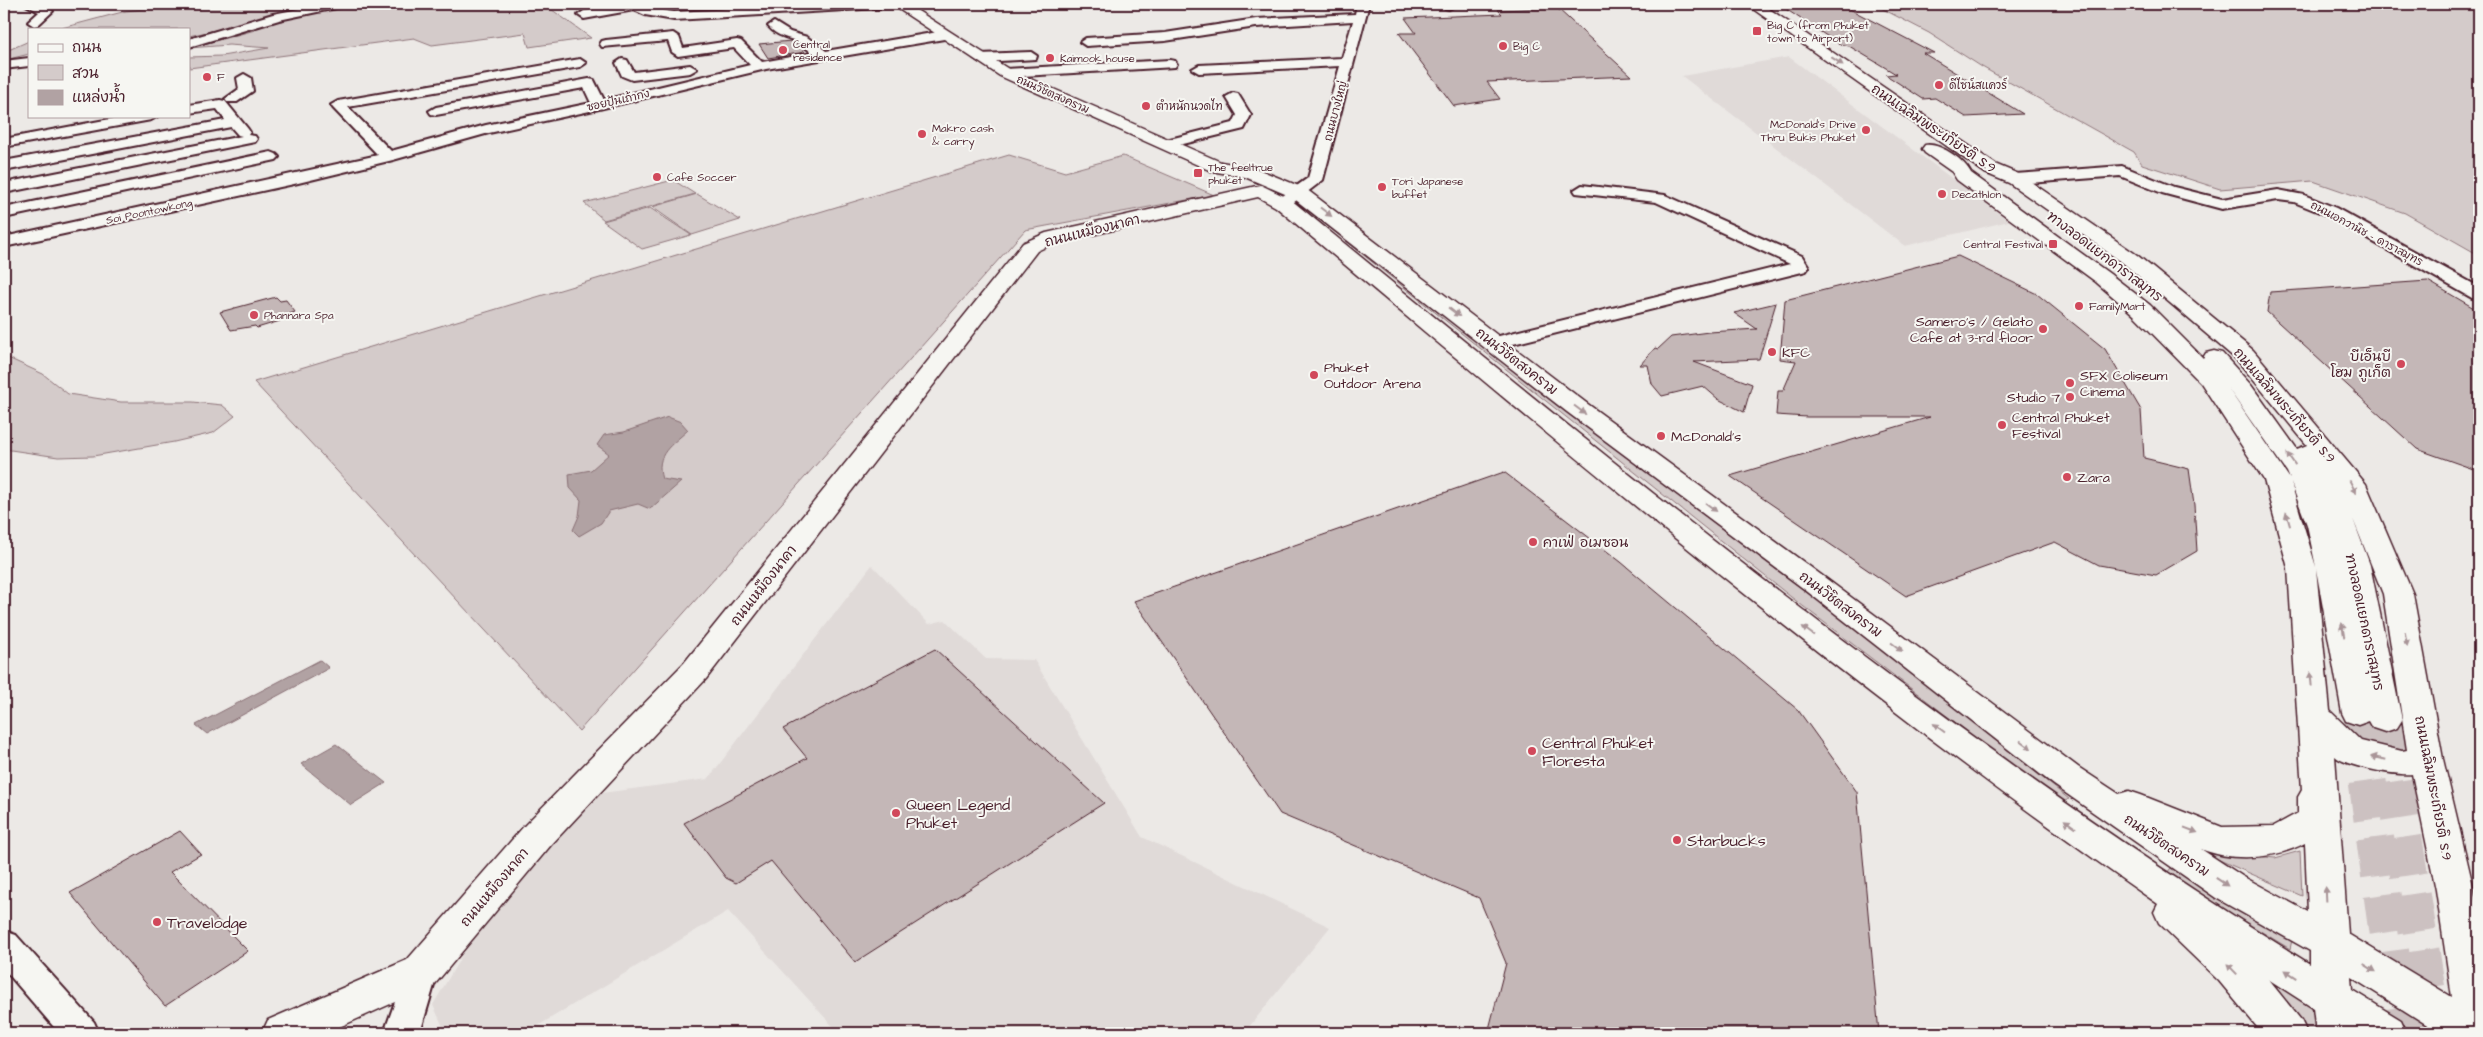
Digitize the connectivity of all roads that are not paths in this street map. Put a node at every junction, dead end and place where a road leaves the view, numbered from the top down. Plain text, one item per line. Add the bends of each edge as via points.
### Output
1 (30, 4) edge
2 (341, 4) edge
3 (653, 4) edge
4 (897, 4) edge
5 (635, 5) edge
6 (1745, 5) edge
7 (584, 8) edge
8 (1362, 10) edge
9 (34, 22) dead end
10 (774, 26) dead end
11 (944, 35) junction
12 (190, 43) edge
13 (606, 44) dead end
14 (1127, 50) dead end
15 (823, 55) junction
16 (1046, 55) dead end
17 (980, 58) junction
18 (28, 62) edge
19 (1348, 62) junction
20 (1808, 62) dead end
21 (580, 63) dead end
22 (622, 63) dead end
23 (755, 63) junction
24 (1170, 64) dead end
25 (4, 65) edge
26 (1199, 68) dead end
27 (1005, 73) junction
28 (244, 78) dead end
29 (420, 91) junction
30 (1233, 97) dead end
31 (232, 99) dead end
32 (599, 105) junction
33 (190, 109) edge
34 (436, 111) junction
35 (141, 118) edge
36 (235, 122) junction
37 (461, 136) junction
38 (250, 139) junction
39 (1919, 141) dead end
40 (4, 143) edge
41 (1167, 144) junction
42 (271, 157) junction
43 (388, 157) junction
44 (4, 166) edge
45 (1960, 169) junction
46 (2003, 174) junction
47 (294, 179) junction
48 (4, 188) edge
49 (1582, 190) dead end
50 (1281, 196) junction
51 (4, 213) edge
52 (4, 242) edge
53 (2479, 294) edge
54 (1494, 343) junction
55 (2358, 713) tunnel mouth
56 (2314, 714) junction
57 (2385, 720) tunnel mouth
58 (2318, 758) junction
59 (2426, 759) junction
60 (2066, 776) junction
61 (2125, 817) junction
62 (2099, 845) junction
63 (2470, 939) edge
64 (2329, 943) junction
65 (4, 945) edge
66 (421, 972) junction
67 (2335, 1017) edge
68 (81, 1033) edge
69 (283, 1033) edge
70 (402, 1033) edge
71 (2286, 1033) edge
72 (2386, 1033) edge
73 (2476, 1033) edge

1 - 9 street via 47,11
2 - 12 street via 277,17
3 - 5 street
4 - 5 street via 674,16 645,11
4 - 11 main road, ถนนวิชิตสงคราม
5 - 7 street
6 - 20 main road, ถนนเฉลิมพระเกียรติ ร.9
6 -> 46 main road, ถนนเฉลิมพระเกียรติ ร.9
8 - 14 street via 1084,48
8 - 19 street, ถนนบางใหญ่
10 - 15 street via 786,35 803,40
11 - 15 street, ซอยปุ้นเถ้ากง
11 - 17 main road, ถนนวิชิตสงคราม
13 - 23 street via 673,38 678,52 737,44
15 - 23 street, ซอยปุ้นเถ้ากง
16 - 17 street
17 - 27 main road, ถนนวิชิตสงคราม
18 - 25 street
19 - 26 street
19 - 50 street, ถนนบางใหญ่ via 1315,180
21 - 29 street
22 - 23 street via 627,73 638,76
23 - 32 street, ซอยปุ้นเถ้ากง
24 - 27 street
27 - 41 main road, ถนนวิชิตสงคราม
28 - 31 street via 246,91
29 - 34 street
29 - 43 street via 338,105
30 - 41 street via 1244,115 1239,126
32 - 34 street via 589,83
32 - 37 street, ซอยปุ้นเถ้ากง
33 - 36 street via 220,104
34 - 37 street
35 - 40 street
36 - 38 street
36 - 44 street
37 - 43 street, ซอยปุ้นเถ้ากง
38 - 42 street
38 - 48 street
39 - 45 main road, ถนนเฉลิมพระเกียรติ ร.9
41 - 50 main road, ถนนวิชิตสงคราม via 1218,167 1229,177
42 - 47 street
42 - 51 street
43 - 47 street, ซอยปุ้นเถ้ากง
55 -> 45 main road, ทางลอดแยกดาราสมุทร via 2321,525 2300,472 2243,390 2156,301 1979,176
56 -> 45 main road, ถนนเฉลิมพระเกียรติ ร.9 via 2302,568 2277,480 2232,408 2210,379 2142,310 1963,176
46 - 53 street, ถนนเอกวานิช - ดาราสมุทร via 2122,171 2168,190 2211,202 2232,203 2278,195 2298,198 2337,215
46 - 57 main road, ทางลอดแยกดาราสมุทร via 1994,176 2145,283 2237,362 2284,416 2325,477 2356,565
46 -> 59 main road, ถนนเฉลิมพระเกียรติ ร.9 via 2130,259 2245,355 2353,484 2398,594
47 - 52 street, Soi Poontowkong
49 - 54 street via 1659,198 1796,260 1800,267
50 -> 54 main road, ถนนวิชิตสงคราม
62 -> 50 main road, ถนนวิชิตสงคราม via 1767,600
50 - 66 main road, ถนนเหมืองนาคา via 1046,239 1030,247 695,671 538,835
54 -> 60 main road, ถนนวิชิตสงคราม
56 - 58 main road, ถนนเฉลิมพระเกียรติ ร.9
59 -> 56 main road via 2402,763 2350,751
60 -> 58 main road via 2219,841 2252,842 2282,839 2315,820
64 -> 58 main road, ถนนเฉลิมพระเกียรติ ร.9
59 - 63 main road, ถนนเฉลิมพระเกียรติ ร.9 via 2455,890
60 - 61 main road, ถนนวิชิตสงคราม
61 - 62 main road
61 -> 64 main road, ถนนวิชิตสงคราม via 2229,887
67 -> 62 main road, ถนนวิชิตสงคราม
71 -> 62 main road via 2266,1004 2208,944
63 - 73 main road, ถนนเฉลิมพระเกียรติ ร.9
64 - 67 main road, ถนนเฉลิมพระเกียรติ ร.9
64 -> 73 main road, ถนนวิชิตสงคราม
65 - 68 street
66 - 69 main road, ถนนเหมืองนาคา
66 - 70 street
67 - 72 main road, ถนนวิชิตสงคราม

